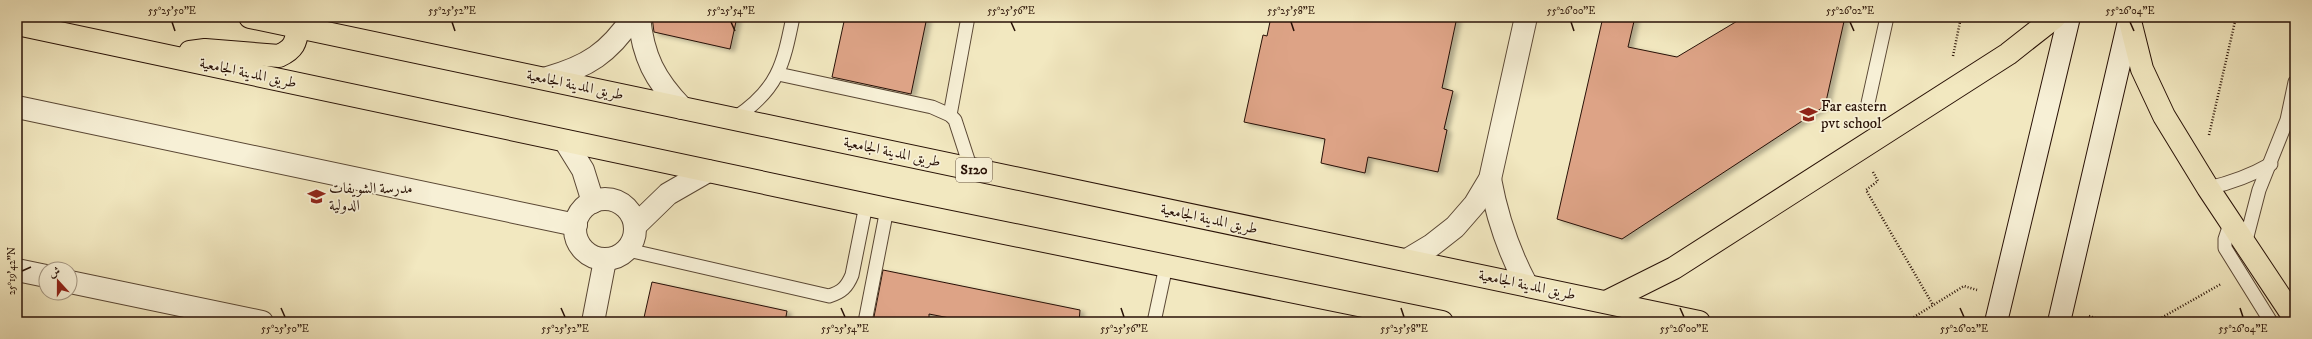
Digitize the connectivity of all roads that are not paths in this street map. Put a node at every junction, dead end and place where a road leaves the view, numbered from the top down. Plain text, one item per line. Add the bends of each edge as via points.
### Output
1 (250, 17) edge
2 (632, 17) edge
3 (639, 17) edge
4 (793, 17) edge
5 (968, 17) edge
6 (1526, 17) edge
7 (1887, 17) edge
8 (2055, 17) edge
9 (2069, 17) edge
10 (2130, 19) edge
11 (17, 24) edge
12 (298, 27) junction
13 (169, 56) junction
14 (778, 74) junction
15 (547, 78) junction
16 (2295, 82) edge
17 (1868, 103) dead end
18 (17, 107) edge
19 (682, 108) junction
20 (950, 115) junction
21 (735, 118) junction
22 (565, 141) junction
23 (2271, 164) junction
24 (971, 169) junction
25 (708, 171) junction
26 (1490, 179) junction
27 (2204, 181) junction
28 (594, 202) junction
29 (866, 204) junction
30 (887, 209) junction
31 (2230, 221) junction
32 (576, 225) junction
33 (636, 225) junction
34 (2245, 244) junction
35 (628, 250) junction
36 (605, 260) junction
37 (1407, 260) junction
38 (1166, 266) junction
39 (17, 270) edge
40 (38, 274) edge
41 (78, 284) edge
42 (1526, 284) junction
43 (1606, 302) junction
44 (2061, 315) edge
45 (2295, 319) edge
46 (262, 322) edge
47 (593, 322) edge
48 (865, 322) edge
49 (1154, 322) edge
50 (1442, 322) edge
51 (1699, 322) edge
52 (1996, 322) edge
53 (2271, 322) edge

1 - 12 main road, طريق المدينة الجامعية / S120
2 - 15 street via 622,34 600,54 575,70
3 - 19 street via 641,37 649,64 663,88
4 - 14 lane via 785,56
5 - 20 lane
6 - 26 street
7 - 17 lane
8 - 43 main road via 2008,54 1674,268
9 - 52 street
10 - 27 main road via 2142,70 2151,94
10 - 44 street
11 - 13 main road, طريق المدينة الجامعية
12 - 13 main road via 296,43 289,51 279,56 205,50
12 - 15 main road, طريق المدينة الجامعية / S120
13 - 22 main road, طريق المدينة الجامعية
14 - 20 lane via 932,107
14 - 21 lane via 757,102
15 - 19 main road, طريق المدينة الجامعية / S120
16 - 23 lane via 2287,120
18 - 32 street
19 - 21 main road, طريق المدينة الجامعية / S120
20 - 24 lane via 960,132
21 - 24 main road, طريق المدينة الجامعية / S120
22 - 25 main road, طريق المدينة الجامعية
22 - 28 street via 583,170
23 - 27 lane via 2230,183
23 - 34 lane via 2253,210
24 - 37 main road, طريق المدينة الجامعية / S120
25 - 29 main road, طريق المدينة الجامعية
25 - 33 street via 668,194
26 - 37 street via 1455,227
26 - 42 street via 1503,233
27 - 31 main road
28 - 32 street via 585,207
28 - 33 street via 607,199 620,203 631,212
29 - 30 main road, طريق المدينة الجامعية
29 - 35 lane via 848,285 840,292 829,296
30 - 38 main road, طريق المدينة الجامعية
30 - 48 lane
31 - 34 main road
31 - 53 lane via 2225,248
32 - 36 street via 576,238 582,249 592,257
33 - 35 street via 634,239
34 - 45 main road
35 - 36 street via 617,257
36 - 47 street
37 - 42 main road, طريق المدينة الجامعية / S120
38 - 49 lane
38 - 50 main road, طريق المدينة الجامعية
39 - 40 street
41 - 46 street
42 - 43 main road, طريق المدينة الجامعية / S120
43 - 51 main road, طريق المدينة الجامعية / S120

